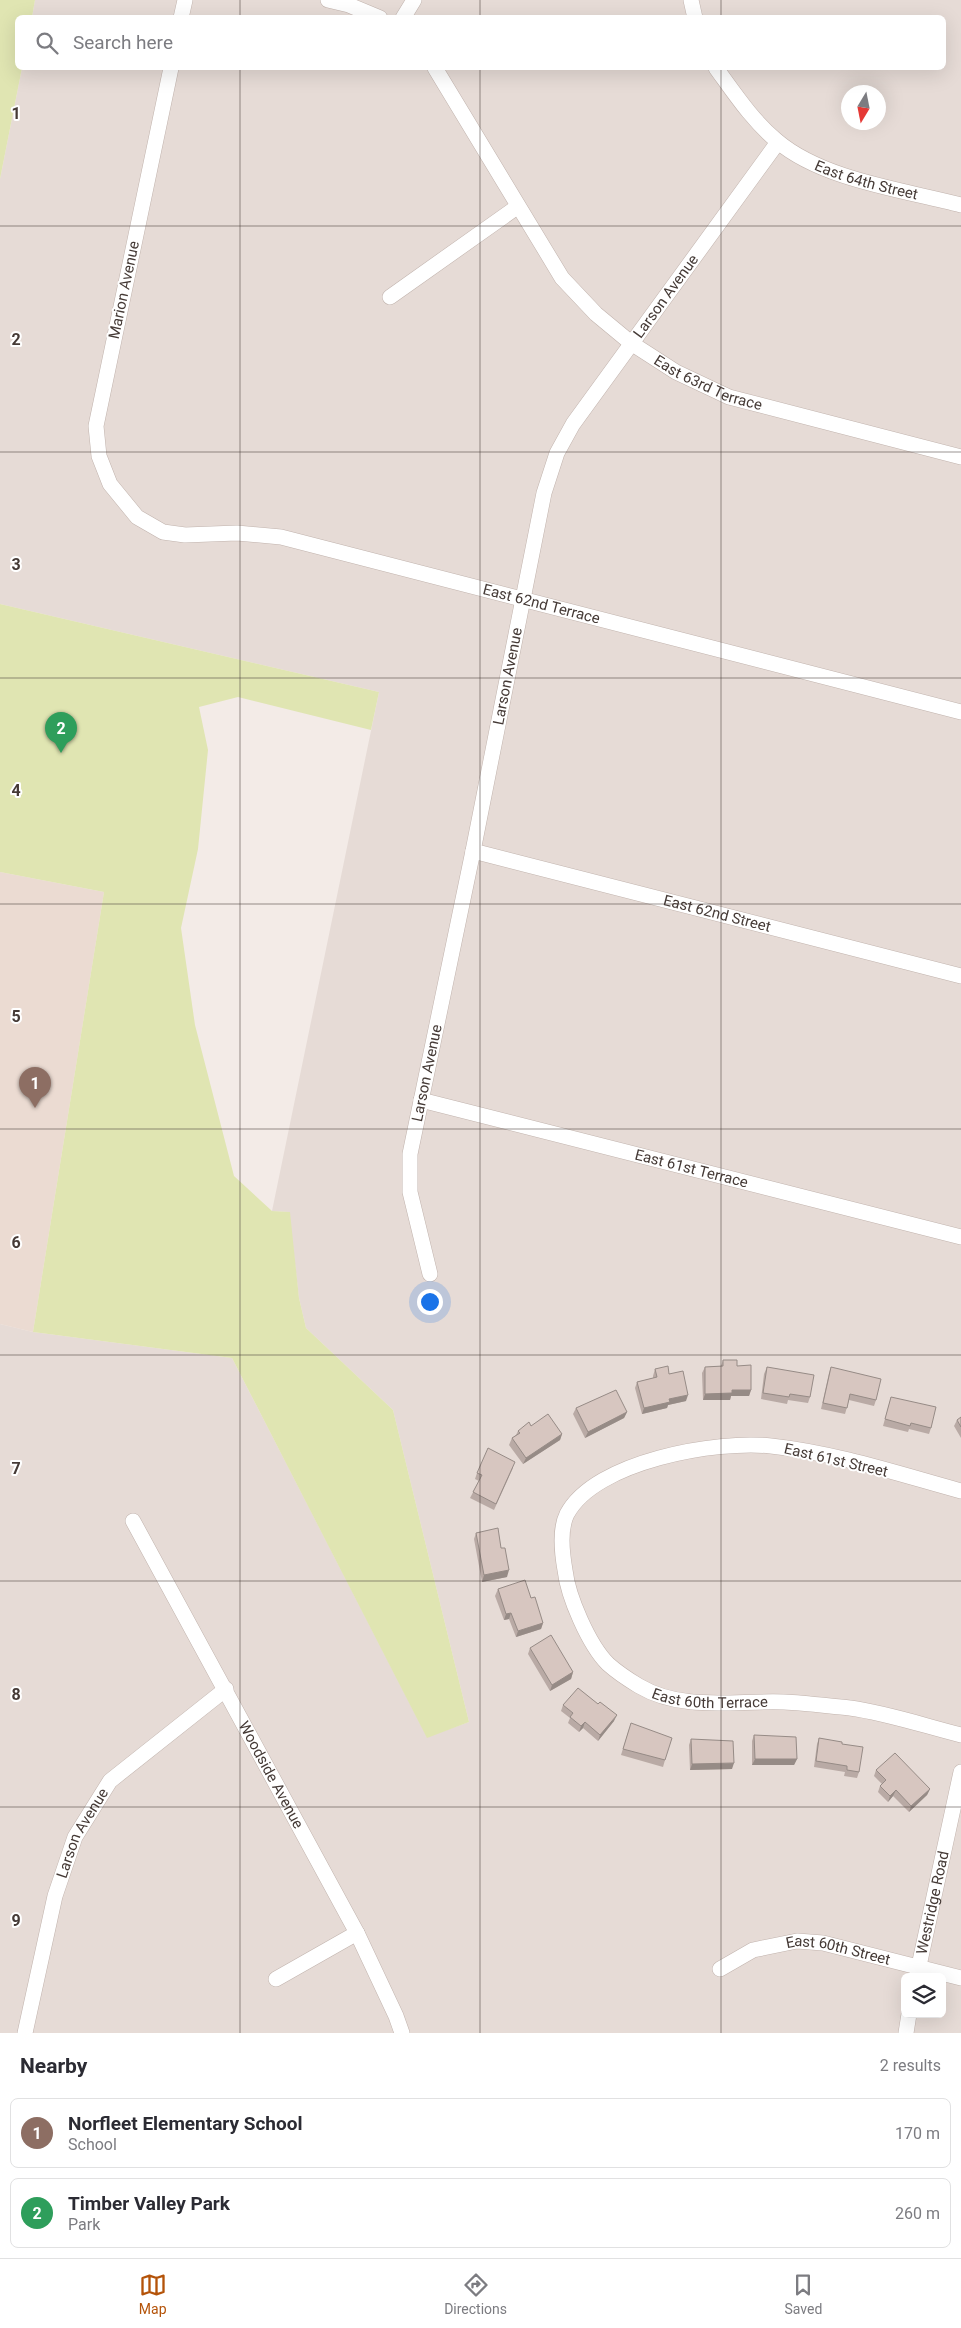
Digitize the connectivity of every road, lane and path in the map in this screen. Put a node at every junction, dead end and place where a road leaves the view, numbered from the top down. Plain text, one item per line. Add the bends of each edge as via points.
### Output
1 (185, 0) edge
2 (328, 0) edge
3 (414, 0) edge
4 (691, 0) edge
5 (182, 15) edge
6 (373, 15) edge
7 (405, 15) edge
8 (694, 15) edge
9 (171, 70) edge
10 (436, 70) edge
11 (717, 70) edge
12 (778, 142) junction
13 (961, 205) edge
14 (518, 207) junction
15 (390, 297) dead end
16 (631, 343) junction
17 (961, 458) edge
18 (128, 505) joint
19 (524, 600) junction
20 (961, 712) edge
21 (474, 851) junction
22 (961, 976) edge
23 (420, 1100) junction
24 (961, 1237) edge
25 (430, 1274) dead end
26 (961, 1490) edge
27 (134, 1521) dead end
28 (562, 1531) joint
29 (226, 1689) junction
30 (961, 1735) edge
31 (961, 1772) edge
32 (357, 1933) junction
33 (720, 1969) dead end
34 (918, 1972) edge
35 (276, 1978) dead end
36 (961, 1978) edge
37 (908, 2018) edge
38 (25, 2033) edge
39 (402, 2033) edge
40 (906, 2033) edge

1 - 5 street
2 - 6 street
3 - 7 street
4 - 8 street
9 - 18 street, Marion Avenue via 96,426 99,456 110,484
10 - 14 street, East 63rd Terrace
11 - 12 street, East 64th Street via 745,109
12 - 13 street, East 64th Street via 834,173
12 - 16 street, Larson Avenue
14 - 15 street
14 - 16 street, East 63rd Terrace via 562,278 596,314
16 - 17 street, East 63rd Terrace via 676,372 729,397
16 - 19 street, Larson Avenue via 573,424 557,453 544,492
18 - 19 street, East 62nd Terrace via 137,517 163,532 281,537
19 - 20 street, East 62nd Terrace
19 - 21 street, Larson Avenue
21 - 22 street, East 62nd Street
21 - 23 street, Larson Avenue
23 - 24 street, East 61st Terrace
23 - 25 street, Larson Avenue via 410,1154 410,1192
26 - 28 street, East 61st Street via 813,1452 769,1446 724,1446 669,1455 608,1476 580,1498 567,1514
27 - 29 street, Woodside Avenue
28 - 30 street, East 60th Terrace via 566,1578 583,1626 608,1663 640,1686 662,1696 694,1703 784,1702 853,1709
29 - 32 street, Woodside Avenue
29 - 38 street, Larson Avenue via 110,1781 75,1837 55,1896
31 - 34 street, Westridge Road
32 - 35 street
32 - 39 street, Woodside Avenue
33 - 34 street, East 60th Street via 753,1950 797,1941 823,1943
34 - 36 street, East 60th Street
37 - 40 street

